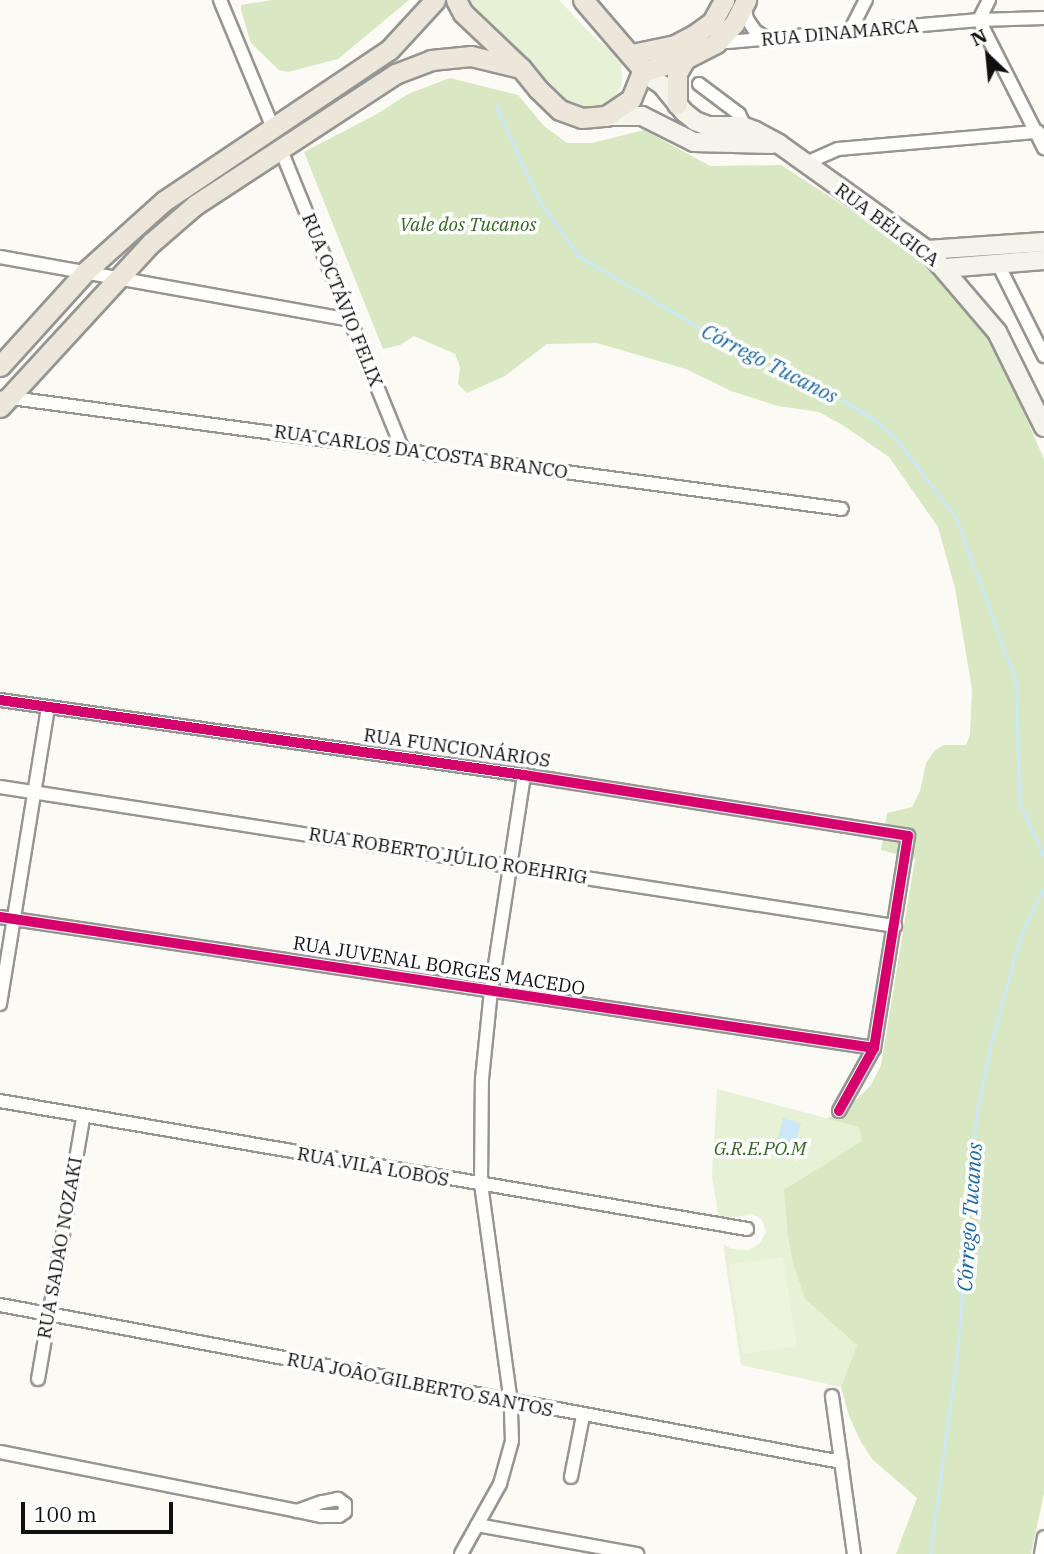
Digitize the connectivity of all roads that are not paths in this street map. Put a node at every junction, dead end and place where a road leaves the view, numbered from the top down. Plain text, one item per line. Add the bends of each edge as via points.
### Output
1 (220, 0) edge
2 (436, 0) edge
3 (456, 0) edge
4 (583, 0) edge
5 (724, 0) edge
6 (866, 0) edge
7 (989, 0) edge
8 (745, 2) edge
9 (1044, 18) edge
10 (979, 20) junction
11 (849, 33) junction
12 (768, 39) junction
13 (716, 43) junction
14 (632, 54) junction
15 (685, 59) junction
16 (521, 68) junction
17 (642, 72) junction
18 (699, 84) dead end
19 (677, 104) junction
20 (606, 116) junction
21 (745, 127) junction
22 (273, 128) junction
23 (1038, 132) junction
24 (779, 144) junction
25 (1044, 148) edge
26 (281, 150) junction
27 (804, 164) junction
28 (1044, 242) edge
29 (928, 250) junction
30 (0, 257) edge
31 (1044, 260) edge
32 (998, 264) junction
33 (945, 268) junction
34 (86, 271) junction
35 (115, 278) junction
36 (351, 320) junction
37 (1044, 356) edge
38 (0, 366) edge
39 (3, 400) edge
40 (1044, 426) edge
41 (403, 450) junction
42 (842, 509) dead end
43 (0, 700) edge
44 (48, 708) junction
45 (524, 775) junction
46 (0, 787) edge
47 (36, 792) junction
48 (511, 866) junction
49 (0, 917) edge
50 (16, 920) junction
51 (895, 926) junction
52 (491, 991) junction
53 (0, 1004) edge
54 (874, 1048) junction
55 (0, 1101) edge
56 (839, 1111) dead end
57 (83, 1118) junction
58 (481, 1185) junction
59 (747, 1229) dead end
60 (0, 1305) edge
61 (47, 1314) junction
62 (38, 1379) dead end
63 (832, 1396) dead end
64 (511, 1403) junction
65 (583, 1416) junction
66 (0, 1452) edge
67 (841, 1462) junction
68 (571, 1477) dead end
69 (322, 1502) junction
70 (296, 1511) junction
71 (321, 1516) junction
72 (477, 1525) junction
73 (1044, 1537) edge
74 (461, 1554) edge
75 (637, 1554) edge
76 (854, 1554) edge
77 (1041, 1554) edge

1 - 22 street
2 - 22 main road via 389,50
3 - 16 main road via 463,13
4 - 14 main road, RUA BÉLGICA
5 - 14 main road via 712,22 694,36
6 - 11 street
7 - 10 street
8 - 12 street via 751,25
8 - 13 main road via 734,24
9 - 10 street, RUA DINAMARCA
10 - 11 street, RUA DINAMARCA
10 - 23 street
11 - 12 street, RUA DINAMARCA
12 - 13 street, RUA DINAMARCA
13 - 15 main road, RUA DINAMARCA
14 - 17 main road, RUA BÉLGICA
15 - 17 main road, RUA DINAMARCA
15 - 19 main road via 677,73
16 - 20 main road via 560,110 582,118
16 - 26 main road via 471,56 431,60 395,74
17 - 19 street, RUA BÉLGICA via 663,85
17 - 20 main road via 631,99
18 - 21 street via 739,114
19 - 21 street, RUA BÉLGICA via 708,126
20 - 24 street via 642,116 694,142
21 - 24 street, RUA BÉLGICA
22 - 34 main road via 164,201
23 - 25 street
23 - 27 street via 838,149
24 - 27 street, RUA BÉLGICA
26 - 35 main road via 195,205
26 - 36 street, RUA OCTÁVIO FELIX
27 - 29 street, RUA BÉLGICA
28 - 29 street
29 - 33 street, RUA BÉLGICA
30 - 34 street
31 - 32 street
32 - 33 street
32 - 37 street
33 - 40 street, RUA BÉLGICA via 997,331
34 - 35 street
34 - 38 main road
35 - 36 street
35 - 39 main road
36 - 41 street, RUA OCTÁVIO FELIX
39 - 41 street, RUA CARLOS DA COSTA BRANCO
41 - 42 street, RUA CARLOS DA COSTA BRANCO
43 - 44 street, RUA FUNCIONÁRIOS
44 - 45 street, RUA FUNCIONÁRIOS
44 - 47 street
45 - 48 street
45 - 51 street, RUA FUNCIONÁRIOS via 908,836
46 - 47 street, RUA ROBERTO JÚLIO ROEHRIG
47 - 48 street, RUA ROBERTO JÚLIO ROEHRIG
47 - 50 street
48 - 51 street, RUA ROBERTO JÚLIO ROEHRIG
48 - 52 street
49 - 50 street, RUA JUVENAL BORGES MACEDO
50 - 52 street, RUA JUVENAL BORGES MACEDO
50 - 53 street
51 - 54 street
52 - 54 street, RUA JUVENAL BORGES MACEDO
52 - 58 street via 482,1079
54 - 56 street
55 - 57 street, RUA VILA LOBOS
57 - 58 street, RUA VILA LOBOS
57 - 61 street, RUA SADAO NOZAKI
58 - 59 street, RUA VILA LOBOS
58 - 64 street
60 - 61 street, RUA JOÃO GILBERTO SANTOS
61 - 62 street, RUA SADAO NOZAKI
61 - 64 street, RUA JOÃO GILBERTO SANTOS
63 - 67 street
64 - 65 street, RUA JOÃO GILBERTO SANTOS
64 - 72 street via 512,1441 500,1484
65 - 67 street, RUA JOÃO GILBERTO SANTOS
65 - 68 street
66 - 70 street
67 - 76 street
69 - 70 street
69 - 71 street
69 - 71 street via 338,1499 345,1504 345,1512
70 - 71 street
72 - 74 street
72 - 75 street
73 - 77 street

